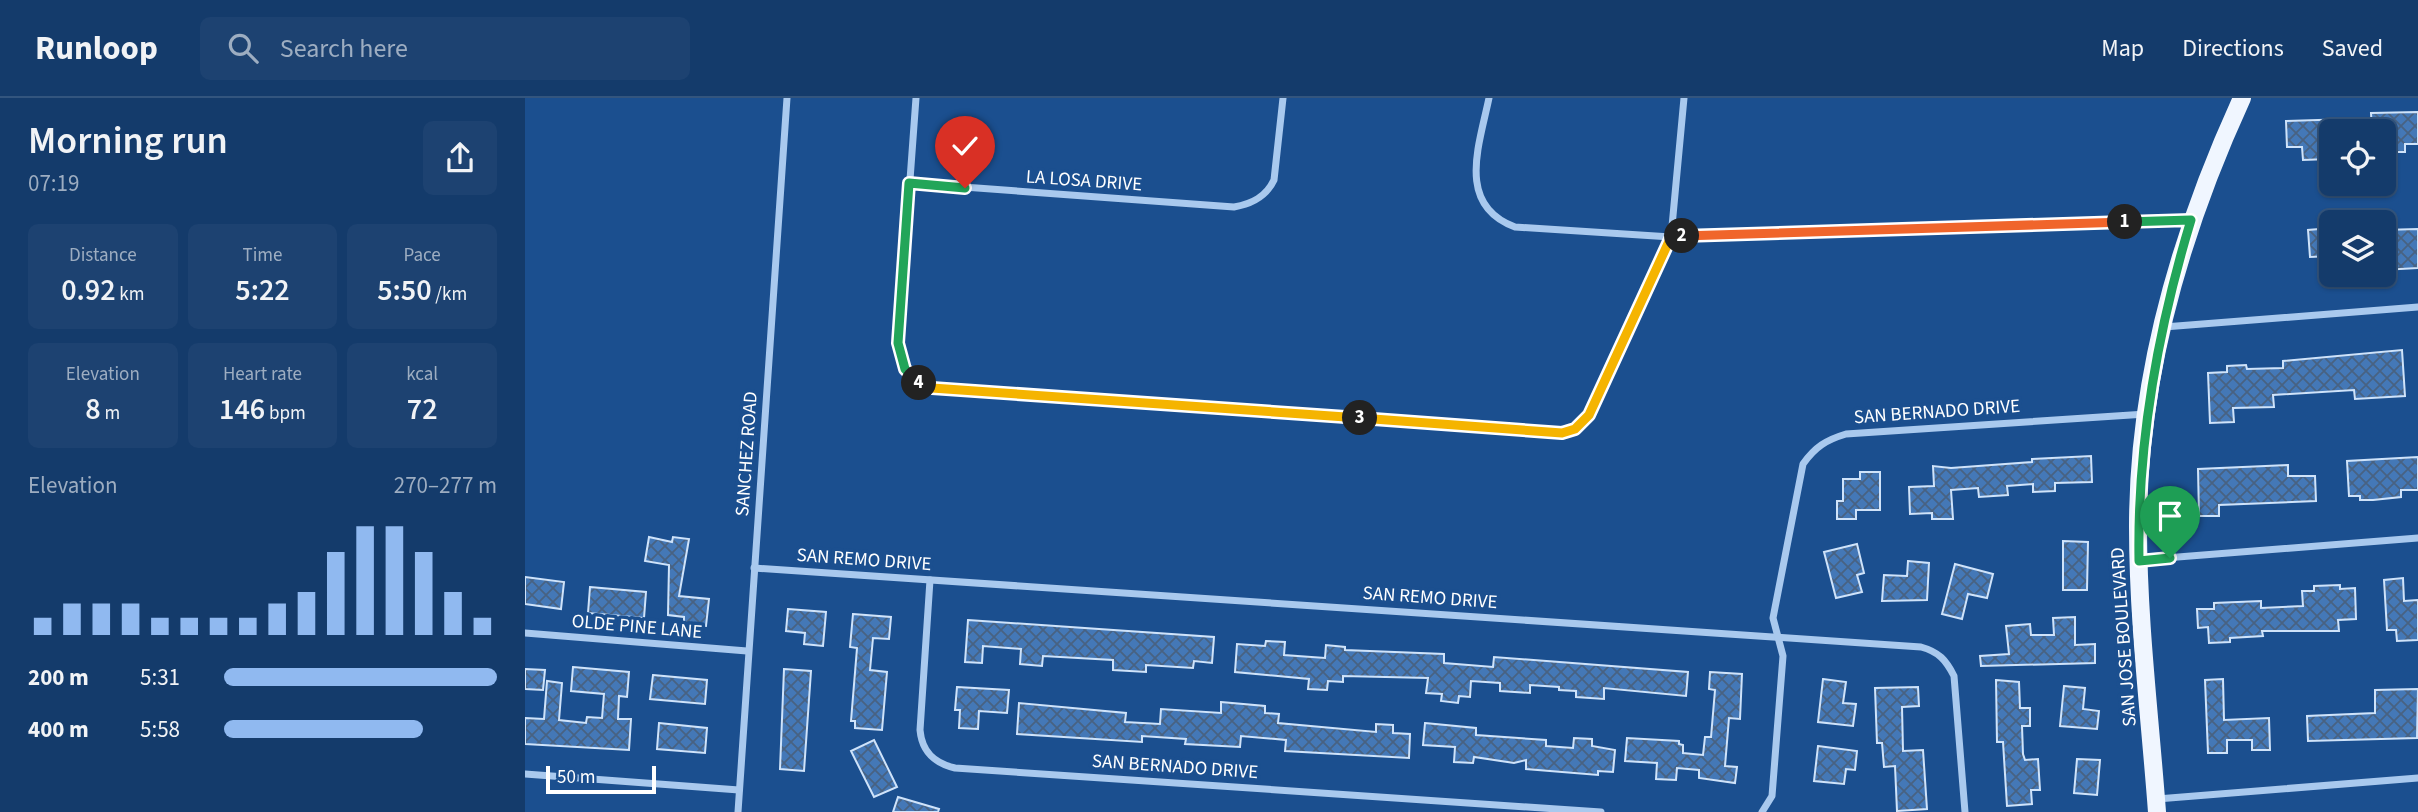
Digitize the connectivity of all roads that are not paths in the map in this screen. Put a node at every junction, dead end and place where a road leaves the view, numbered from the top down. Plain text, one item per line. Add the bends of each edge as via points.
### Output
1 (787, 98) edge
2 (916, 98) edge
3 (1283, 98) edge
4 (1489, 98) edge
5 (1683, 98) edge
6 (2242, 98) edge
7 (909, 183) junction
8 (2191, 220) junction
9 (1671, 237) junction
10 (2418, 307) edge
11 (2161, 327) junction
12 (2147, 414) junction
13 (2418, 538) edge
14 (2139, 561) junction
15 (754, 568) junction
16 (930, 580) junction
17 (525, 633) edge
18 (1778, 638) junction
19 (747, 651) junction
20 (525, 774) edge
21 (2418, 778) edge
22 (739, 790) junction
23 (2157, 806) edge
24 (738, 812) edge
25 (1601, 812) edge
26 (1762, 812) edge
27 (1965, 812) edge

1 - 15 street, SANCHEZ ROAD
2 - 7 street
3 - 7 street, LA LOSA DRIVE via 1274,180 1256,201 1234,207
4 - 9 street via 1477,187 1483,205 1501,222 1515,227
5 - 9 street
6 - 8 main road, SAN JOSE BOULEVARD
7 - 9 street via 898,343 905,369 932,388 1076,400 1562,433 1575,429 1589,415
8 - 9 street
8 - 11 main road, SAN JOSE BOULEVARD
10 - 11 street
11 - 12 main road, SAN JOSE BOULEVARD
12 - 14 main road, SAN JOSE BOULEVARD via 2140,470
12 - 18 street, SAN BERNADO DRIVE via 1846,434 1827,439 1803,464 1773,618
13 - 14 street
14 - 23 main road, SAN JOSE BOULEVARD
15 - 16 street, SAN REMO DRIVE
15 - 19 street, SANCHEZ ROAD
16 - 18 street, SAN REMO DRIVE
16 - 25 street, SAN BERNADO DRIVE via 920,730 929,756 941,764
17 - 19 street, OLDE PINE LANE
18 - 26 street, SAN BERNADO DRIVE via 1783,656 1772,796
18 - 27 street, SAN REMO DRIVE via 1935,651 1947,662 1954,676
19 - 22 street, SANCHEZ ROAD
20 - 22 street
21 - 23 street
22 - 24 street, SANCHEZ ROAD

